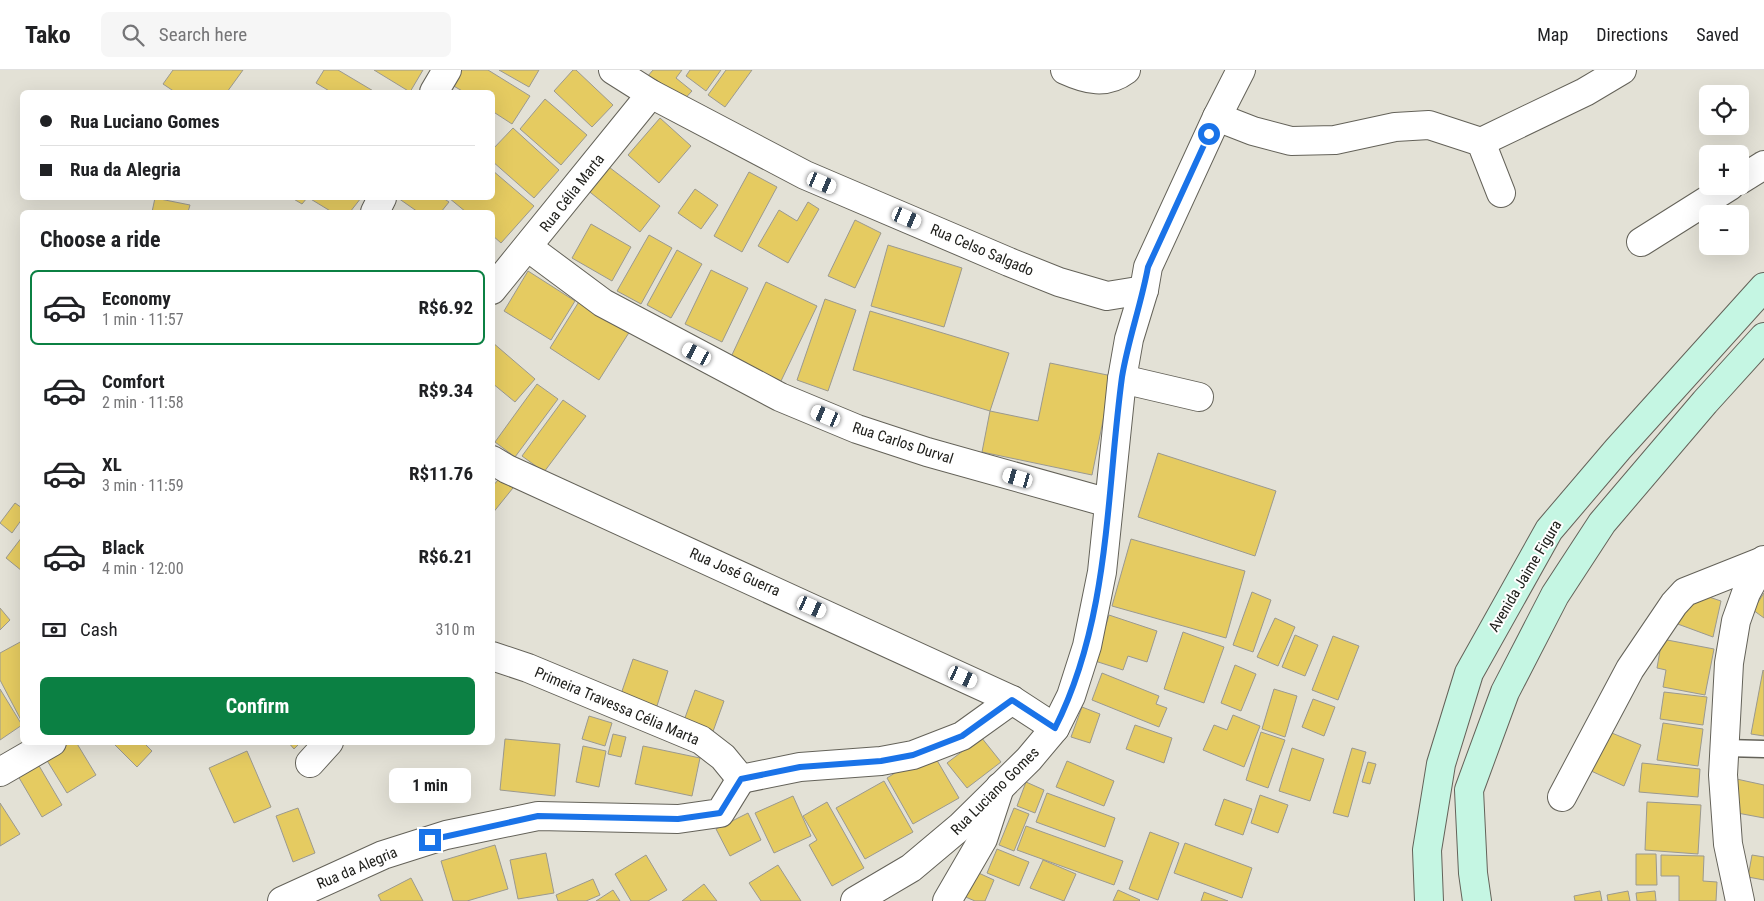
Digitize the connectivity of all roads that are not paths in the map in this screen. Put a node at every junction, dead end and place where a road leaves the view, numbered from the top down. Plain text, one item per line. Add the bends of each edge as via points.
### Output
1 (447, 70) edge
2 (613, 70) edge
3 (1065, 70) edge
4 (1126, 70) edge
5 (1241, 70) edge
6 (1622, 70) edge
7 (435, 90) edge
8 (651, 94) junction
9 (1217, 117) junction
10 (1481, 142) junction
11 (1764, 165) edge
12 (1749, 174) edge
13 (1501, 193) dead end
14 (1716, 195) edge
15 (1641, 242) dead end
16 (529, 248) junction
17 (495, 287) edge
18 (1764, 287) edge
19 (1144, 290) junction
20 (1764, 337) edge
21 (1122, 379) junction
22 (1199, 397) dead end
23 (495, 462) edge
24 (1109, 504) junction
25 (1764, 561) edge
26 (495, 657) edge
27 (1012, 700) junction
28 (1055, 728) junction
29 (47, 745) edge
30 (326, 745) edge
31 (1725, 748) junction
32 (1764, 750) edge
33 (310, 763) dead end
34 (0, 772) edge
35 (741, 779) junction
36 (1000, 786) junction
37 (1562, 797) dead end
38 (282, 901) edge
39 (856, 901) edge
40 (947, 901) edge
41 (1429, 901) edge
42 (1477, 901) edge
43 (1740, 901) edge

1 - 7 street
2 - 8 street, Rua Celso Salgado
3 - 4 street via 1099,81 1116,78
5 - 9 street, Rua Luciano Gomes
6 - 10 street via 1585,92
8 - 16 street, Rua Célia Marta
8 - 19 street, Rua Celso Salgado via 806,175 1059,282 1107,296
9 - 10 street via 1291,141 1335,140 1395,127 1429,125
9 - 19 street, Rua Luciano Gomes via 1148,267
10 - 13 street
11 - 12 street
14 - 15 street
16 - 17 street, Rua Célia Marta
16 - 24 street, Rua Carlos Durval via 603,303 780,396 857,429 927,452
18 - 41 main road, Avenida Jaime Figura via 1549,530 1469,673 1441,764 1427,850
19 - 21 street, Rua Luciano Gomes via 1129,339
20 - 42 main road via 1602,523 1555,595 1504,692 1469,790
21 - 22 street
21 - 24 street, Rua Luciano Gomes
23 - 27 street, Rua José Guerra
24 - 28 street, Rua Luciano Gomes via 1102,572 1087,646 1071,696
25 - 31 street via 1746,593 1736,621 1729,664
25 - 37 street via 1685,592 1674,604 1630,670
26 - 35 street, Primeira Travessa Célia Marta via 701,740
27 - 28 street, Rua José Guerra
27 - 35 street via 962,736 913,755 881,761 800,767
28 - 36 street, Rua Luciano Gomes
29 - 34 street
30 - 33 street
31 - 32 lane
31 - 43 street via 1723,775 1728,844
35 - 38 street, Rua da Alegria via 720,813 678,819 538,816 446,835 383,855
36 - 39 street, Rua Luciano Gomes via 961,826 911,868
36 - 40 street via 983,840

